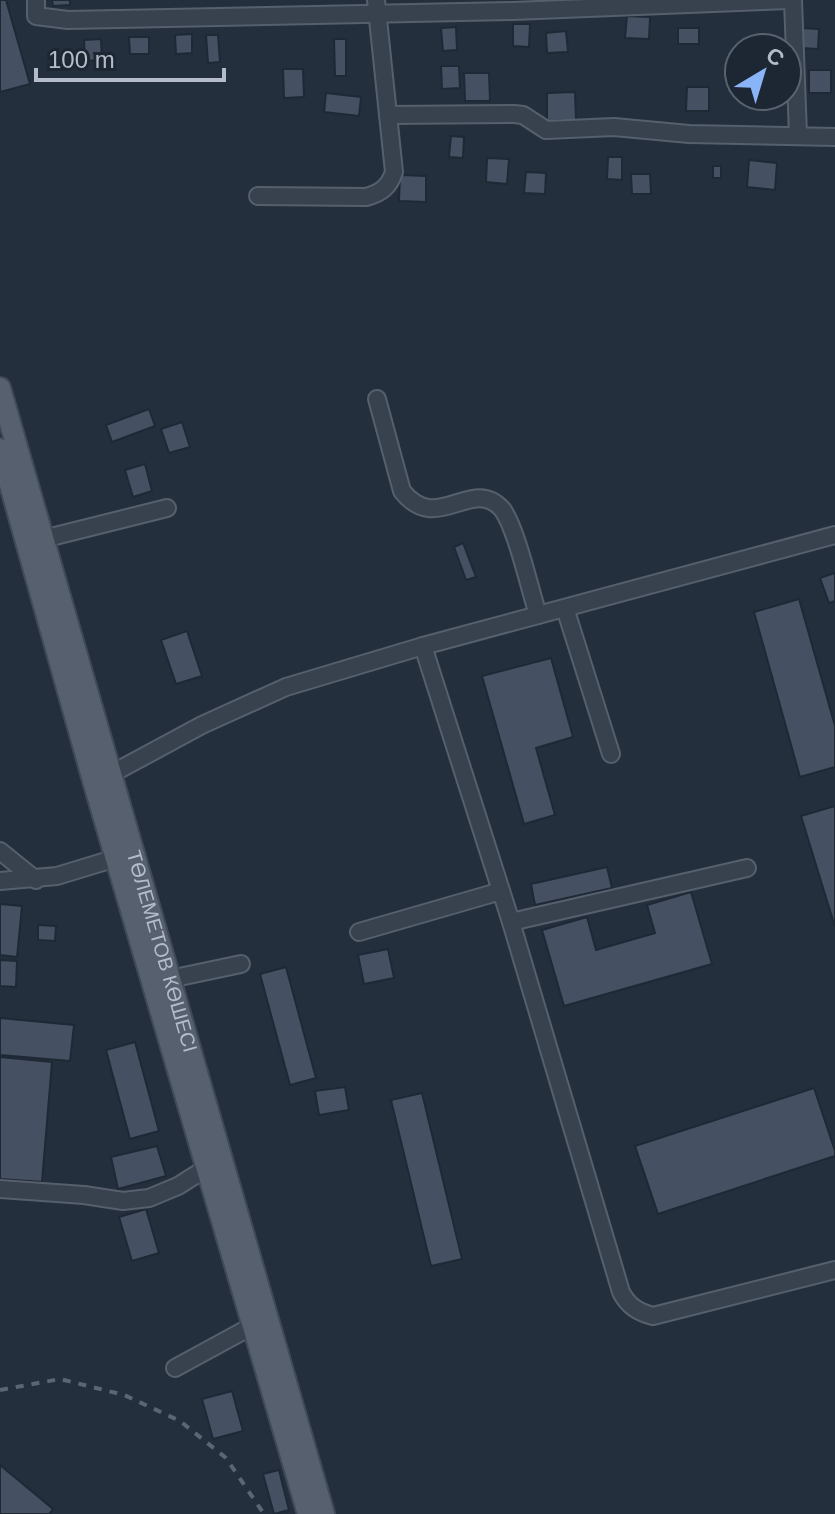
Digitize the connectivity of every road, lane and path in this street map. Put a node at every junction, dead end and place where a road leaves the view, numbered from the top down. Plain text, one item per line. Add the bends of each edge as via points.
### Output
1 (36, 0) edge
2 (791, 0) edge
3 (377, 7) edge
4 (388, 115) junction
5 (798, 135) junction
6 (835, 137) edge
7 (258, 196) dead end
8 (0, 388) edge
9 (377, 399) dead end
10 (0, 449) edge
11 (167, 508) dead end
12 (835, 535) edge
13 (43, 539) junction
14 (565, 608) junction
15 (538, 615) junction
16 (423, 646) junction
17 (611, 754) dead end
18 (102, 779) junction
19 (0, 851) edge
20 (116, 858) junction
21 (747, 868) dead end
22 (36, 880) junction
23 (0, 881) edge
24 (501, 891) junction
25 (511, 922) junction
26 (359, 932) dead end
27 (241, 964) dead end
28 (170, 979) junction
29 (208, 1167) junction
30 (0, 1189) edge
31 (835, 1270) edge
32 (254, 1325) junction
33 (175, 1368) dead end
34 (308, 1514) edge
35 (324, 1514) edge

1 - 3 street via 36,16 68,20
2 - 3 street via 513,11
2 - 5 street
3 - 4 street
4 - 5 street via 514,114 546,130 614,127
4 - 7 street via 394,172 377,194
5 - 6 street
8 - 13 main road, ТӨЛЕМЕТОВ КӨШЕСІ
9 - 15 street via 402,491 421,507 437,509 473,498 490,500 501,509
10 - 18 main road, ТӨЛЕМЕТОВ КӨШЕСІ
11 - 13 street
12 - 14 street
13 - 18 main road, ТӨЛЕМЕТОВ КӨШЕСІ
14 - 15 street
14 - 17 street
15 - 16 street
16 - 18 street via 286,687
16 - 24 street
18 - 20 main road, ТӨЛЕМЕТОВ КӨШЕСІ
18 - 28 main road, ТӨЛЕМЕТОВ КӨШЕСІ
19 - 22 street
20 - 22 street
20 - 29 main road, ТӨЛЕМЕТОВ КӨШЕСІ
21 - 25 street
22 - 23 street
24 - 25 street
24 - 26 street
25 - 31 street via 626,1302 653,1316
27 - 28 street
28 - 35 main road, ТӨЛЕМЕТОВ КӨШЕСІ
29 - 30 street via 149,1198 123,1201
29 - 32 main road, ТӨЛЕМЕТОВ КӨШЕСІ
32 - 33 street
32 - 34 main road, ТӨЛЕМЕТОВ КӨШЕСІ

